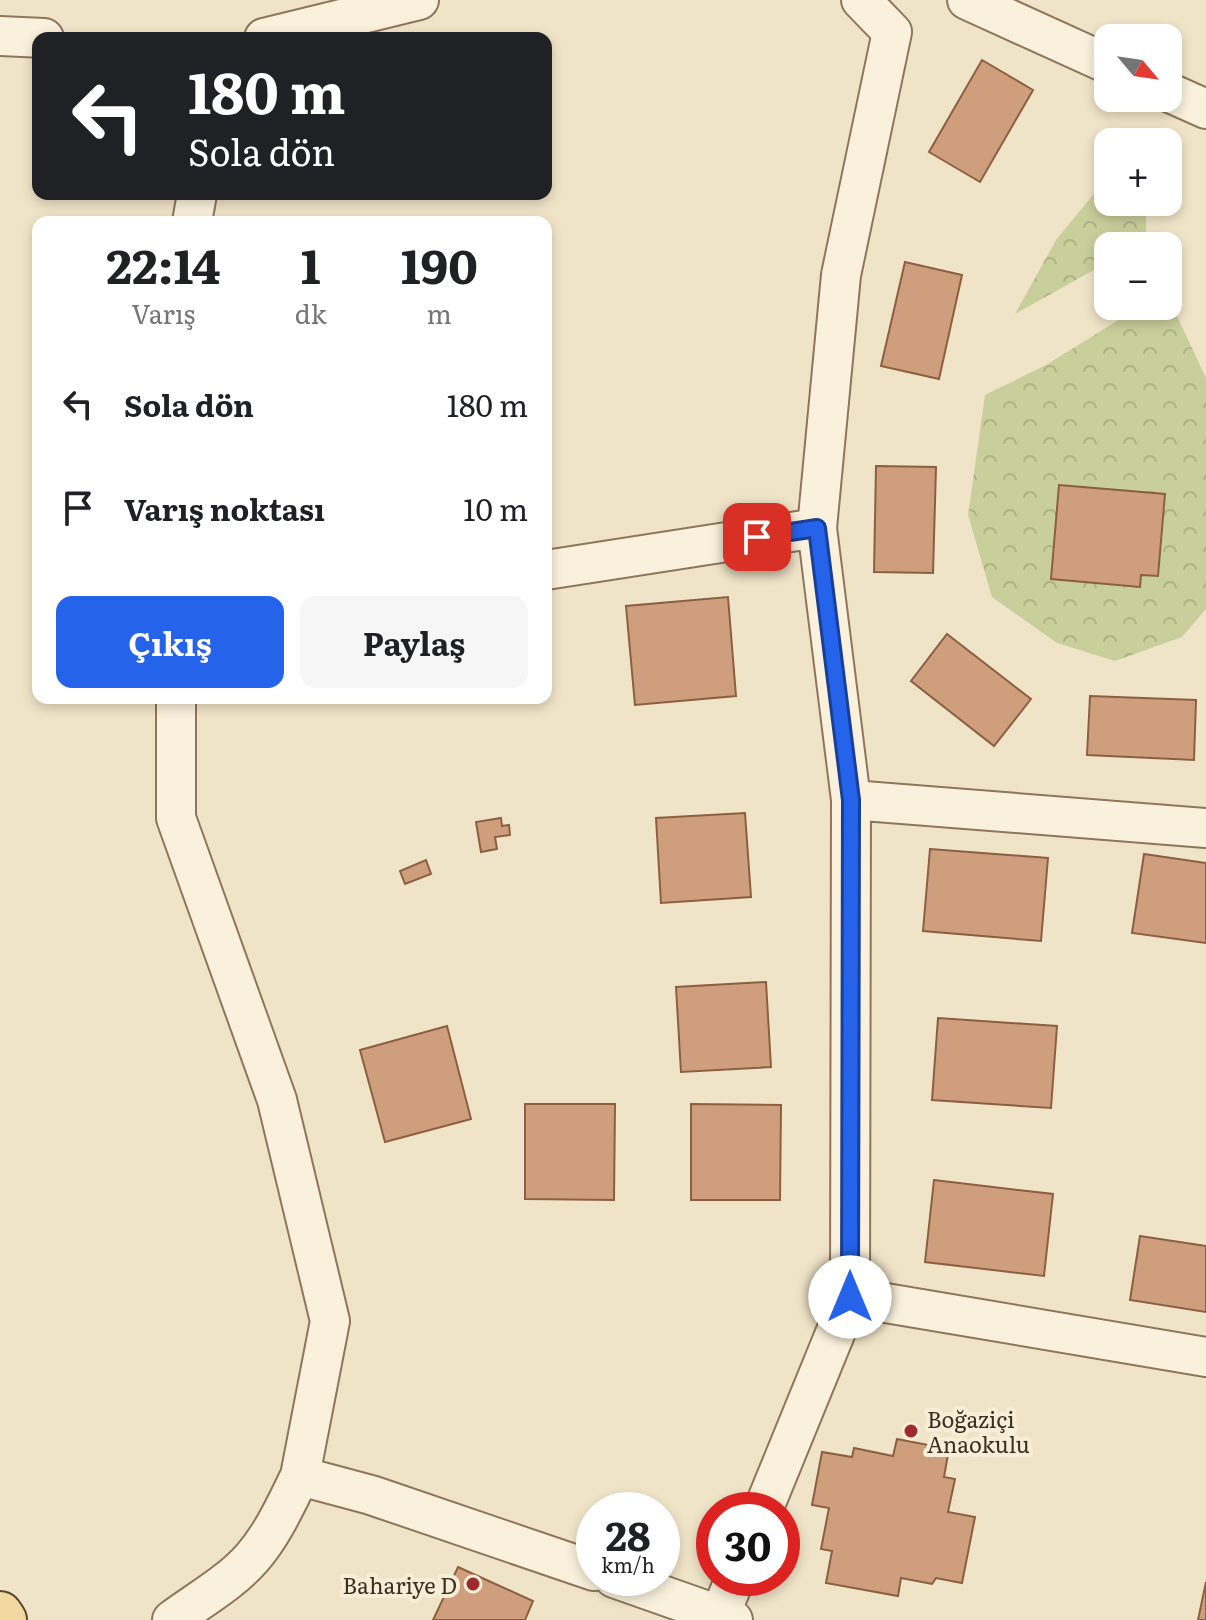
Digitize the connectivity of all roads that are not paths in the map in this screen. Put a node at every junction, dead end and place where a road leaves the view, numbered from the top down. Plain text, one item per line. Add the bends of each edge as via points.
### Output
1 (419, 0) edge
2 (861, 0) edge
3 (967, 0) edge
4 (288, 32) edge
5 (0, 36) edge
6 (32, 37) edge
7 (1094, 58) edge
8 (1182, 98) edge
9 (1206, 109) edge
10 (817, 528) junction
11 (552, 569) edge
12 (176, 704) edge
13 (851, 800) junction
14 (1206, 828) edge
15 (850, 1297) junction
16 (1206, 1357) edge
17 (300, 1476) junction
18 (770, 1492) edge
19 (576, 1565) edge
20 (664, 1596) edge
21 (730, 1596) edge
22 (0, 1614) edge
23 (724, 1618) edge
24 (4, 1620) edge
25 (172, 1620) edge

1 - 4 street
2 - 10 street via 892,32 841,275
3 - 7 street
5 - 6 street
8 - 9 street
10 - 11 street
10 - 13 street
12 - 17 street via 176,818 277,1100 330,1321
13 - 14 street
13 - 15 street
15 - 16 street
15 - 18 street
17 - 19 street
17 - 25 street via 253,1557
20 - 23 street
21 - 23 street
22 - 24 main road

